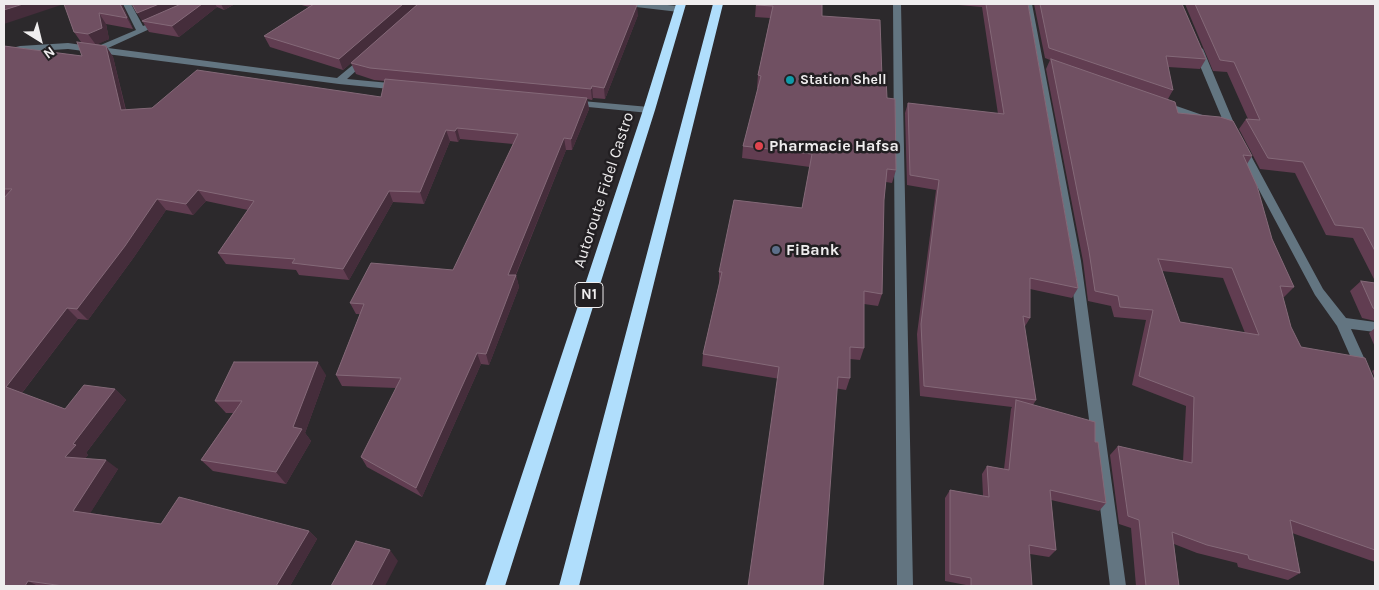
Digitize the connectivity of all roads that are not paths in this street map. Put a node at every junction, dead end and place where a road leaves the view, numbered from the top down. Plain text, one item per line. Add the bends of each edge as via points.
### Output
1 (127, 4) edge
2 (636, 4) edge
3 (718, 4) edge
4 (897, 4) edge
5 (1028, 4) edge
6 (680, 6) edge
7 (167, 19) edge
8 (141, 30) junction
9 (1194, 39) edge
10 (375, 49) edge
11 (97, 50) junction
12 (4, 53) edge
13 (339, 82) junction
14 (407, 88) edge
15 (1148, 99) edge
16 (562, 102) edge
17 (649, 110) junction
18 (1222, 125) junction
19 (1342, 322) junction
20 (1375, 327) edge
21 (1375, 397) edge
22 (495, 586) edge
23 (569, 586) edge
24 (905, 586) edge
25 (1118, 586) edge

1 - 8 street
2 - 6 street
3 - 23 highway
4 - 24 street
5 - 25 street via 1043,62 1075,261
6 - 17 highway, Autoroute Fidel Castro / N1
7 - 8 street
8 - 11 street
9 - 18 street
10 - 13 street
11 - 12 street via 68,46
11 - 13 street
13 - 14 street
15 - 18 street
16 - 17 street
17 - 22 highway, Autoroute Fidel Castro / N1
18 - 19 street via 1319,292
19 - 20 street
19 - 21 street

